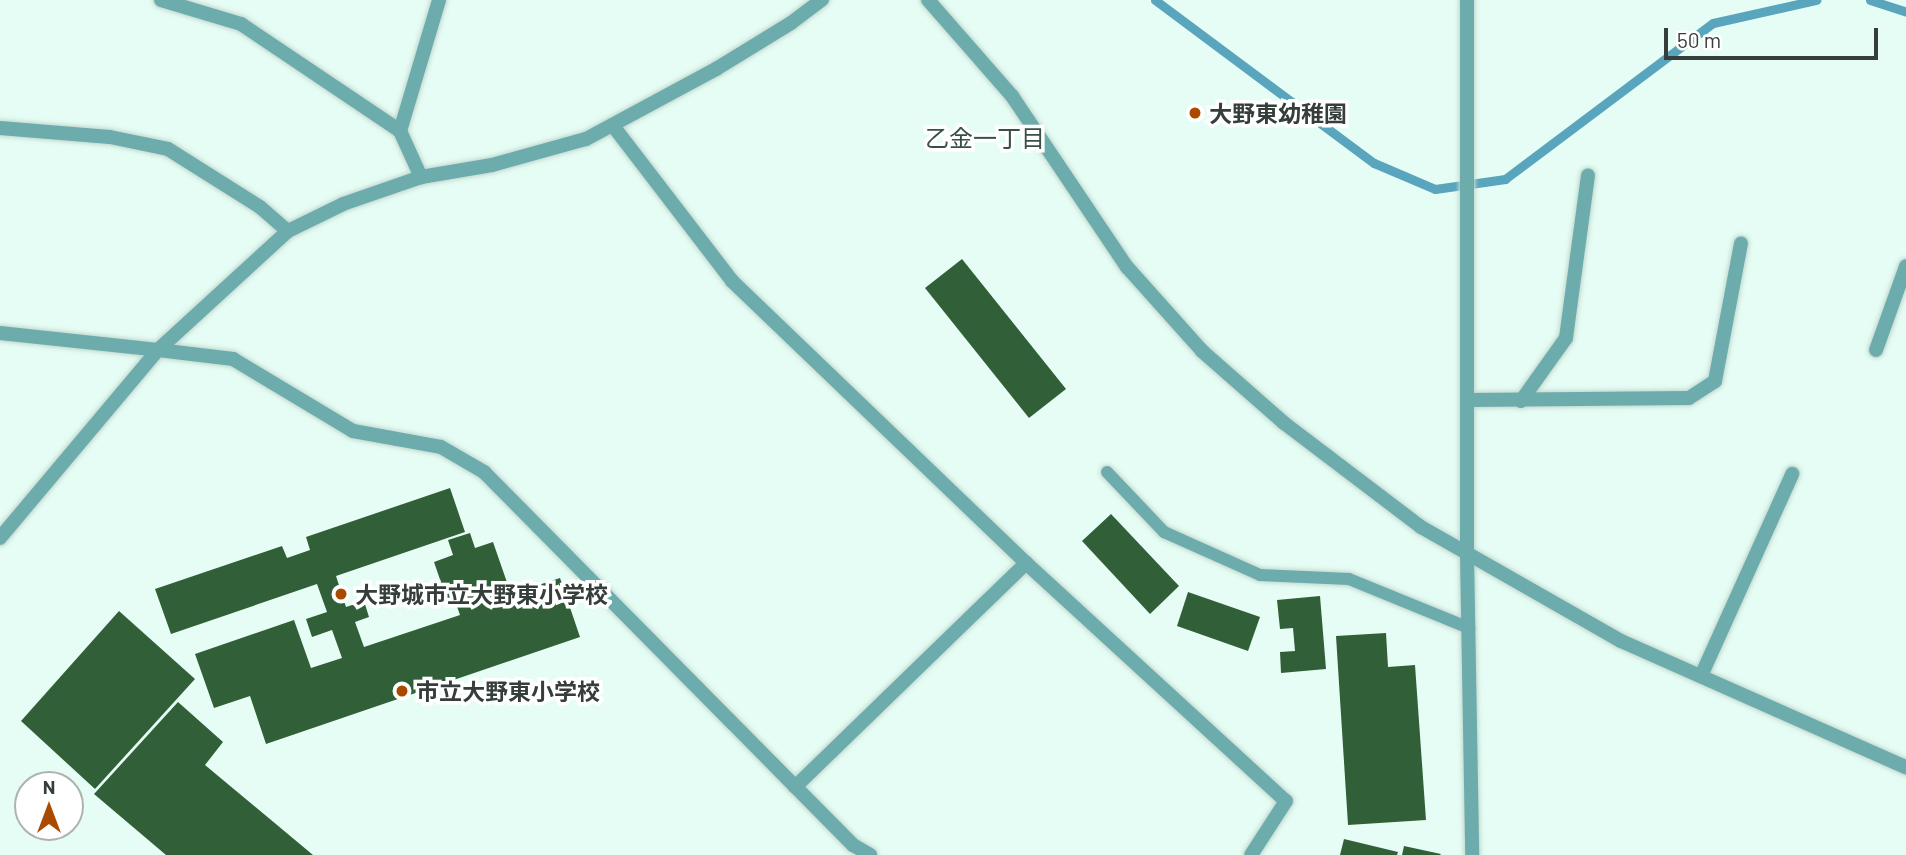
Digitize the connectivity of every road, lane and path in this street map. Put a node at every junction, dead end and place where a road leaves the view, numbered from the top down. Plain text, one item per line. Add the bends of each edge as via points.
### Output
1 (160, 0) edge
2 (439, 0) edge
3 (822, 0) edge
4 (928, 0) edge
5 (1467, 0) edge
6 (614, 127) junction
7 (0, 128) edge
8 (400, 131) junction
9 (1588, 175) dead end
10 (421, 177) junction
11 (288, 232) junction
12 (1741, 243) dead end
13 (1906, 266) edge
14 (0, 332) edge
15 (158, 350) junction
16 (1876, 350) dead end
17 (1469, 400) junction
18 (1521, 401) junction
19 (1107, 472) dead end
20 (1792, 474) dead end
21 (0, 538) edge
22 (1467, 555) junction
23 (1026, 563) junction
24 (1469, 628) junction
25 (1702, 676) junction
26 (1906, 767) edge
27 (795, 787) junction
28 (870, 855) edge
29 (1251, 855) edge
30 (1472, 855) edge

1 - 8 street via 241,24
2 - 8 street
3 - 6 street via 716,69
4 - 22 street via 1012,96 1127,267 1202,351 1284,423 1421,527
5 - 17 street
6 - 10 street via 492,165
6 - 23 street via 732,281
7 - 11 street via 110,137 168,149 260,207
8 - 10 street
9 - 18 street via 1566,338
10 - 11 street via 343,204
11 - 15 street
12 - 18 street via 1715,381 1689,398
13 - 16 street
14 - 15 street
15 - 21 street
15 - 27 street via 233,359 353,431 441,447 485,472
17 - 18 street
17 - 22 street
19 - 24 lane via 1164,532 1260,575 1349,579
20 - 25 street
22 - 24 street
22 - 25 street via 1621,641
23 - 27 street
23 - 29 street via 1286,801
24 - 30 street
25 - 26 street
27 - 28 street via 853,845

